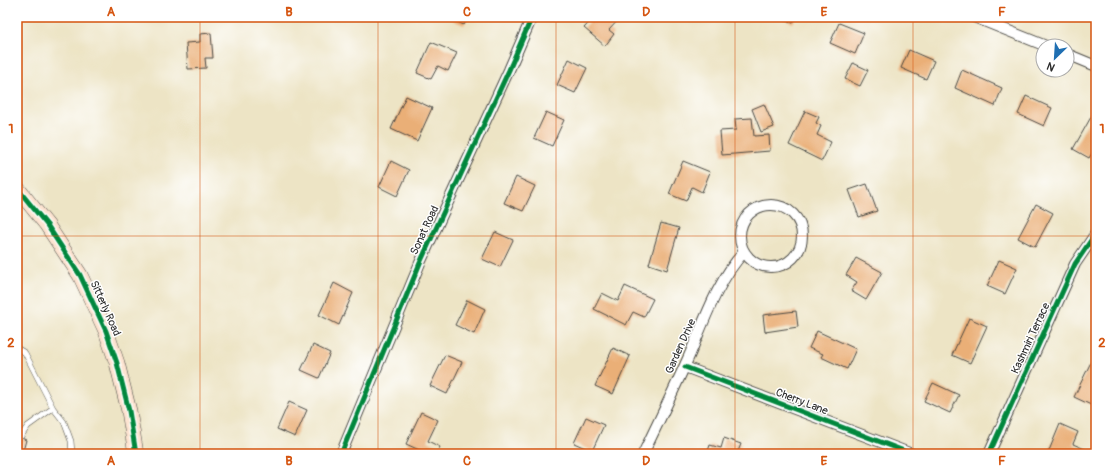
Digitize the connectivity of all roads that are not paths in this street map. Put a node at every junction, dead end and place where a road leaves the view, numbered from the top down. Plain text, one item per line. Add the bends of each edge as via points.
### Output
1 (532, 17) edge
2 (974, 17) edge
3 (1035, 42) edge
4 (1075, 57) edge
5 (1096, 66) edge
6 (17, 188) edge
7 (1096, 233) edge
8 (744, 252) junction
9 (17, 348) edge
10 (684, 367) junction
11 (53, 408) junction
12 (21, 436) dead end
13 (72, 454) edge
14 (136, 454) edge
15 (341, 454) edge
16 (644, 454) edge
17 (912, 454) edge
18 (989, 454) edge

1 - 15 street, Sonat Road via 420,263
2 - 3 street
4 - 5 street
6 - 14 street, Sitterly Road via 47,225 80,275 106,331 129,411
7 - 18 street, Kashmiri Terrace via 1075,264
8 - 8 street via 749,259 764,266 785,264 799,249 802,241 800,225 791,212 784,208 769,205 754,210 748,215 741,229 741,245
8 - 10 street, Garden Drive via 720,285
9 - 11 lane via 24,353
10 - 16 street, Garden Drive
10 - 17 street, Cherry Lane
11 - 12 lane via 28,426
11 - 13 lane via 64,422 71,441

